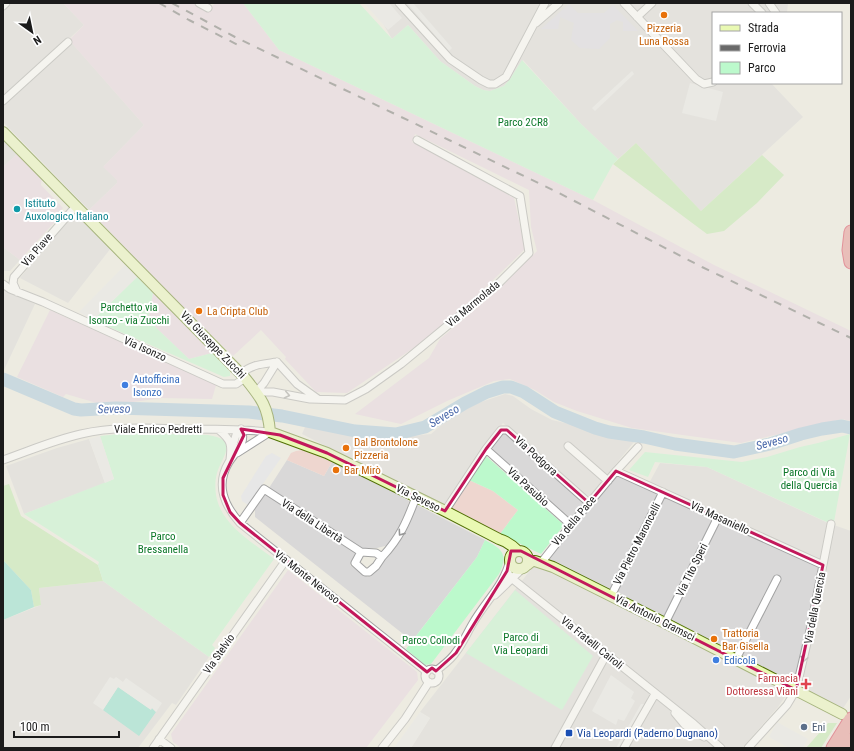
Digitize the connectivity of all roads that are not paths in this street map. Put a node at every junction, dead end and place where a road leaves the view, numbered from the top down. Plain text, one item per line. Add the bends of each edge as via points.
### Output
1 (6, 3) edge
2 (199, 3) edge
3 (399, 3) edge
4 (545, 3) edge
5 (559, 3) edge
6 (624, 3) edge
7 (652, 3) edge
8 (752, 3) edge
9 (769, 3) edge
10 (3, 6) edge
11 (208, 8) dead end
12 (761, 12) edge
13 (775, 12) edge
14 (637, 17) junction
15 (533, 26) junction
16 (68, 42) dead end
17 (712, 82) edge
18 (3, 101) edge
19 (3, 132) edge
20 (417, 140) dead end
21 (76, 206) junction
22 (851, 232) edge
23 (850, 256) edge
24 (14, 277) junction
25 (3, 280) edge
26 (3, 284) edge
27 (17, 292) junction
28 (277, 362) junction
29 (243, 376) junction
30 (256, 392) junction
31 (318, 399) junction
32 (242, 429) junction
33 (218, 430) junction
34 (270, 432) junction
35 (568, 446) dead end
36 (638, 447) dead end
37 (486, 449) junction
38 (234, 451) junction
39 (3, 460) edge
40 (616, 471) junction
41 (608, 481) junction
42 (663, 492) junction
43 (416, 497) junction
44 (589, 504) junction
45 (445, 511) junction
46 (718, 517) junction
47 (240, 523) junction
48 (831, 524) dead end
49 (571, 525) junction
50 (499, 539) junction
51 (361, 552) junction
52 (522, 552) junction
53 (382, 557) junction
54 (510, 559) junction
55 (286, 560) junction
56 (542, 561) junction
57 (823, 566) junction
58 (524, 567) junction
59 (508, 571) junction
60 (513, 579) junction
61 (777, 579) dead end
62 (611, 596) junction
63 (492, 597) junction
64 (666, 623) junction
65 (606, 655) junction
66 (736, 659) junction
67 (427, 672) junction
68 (436, 672) junction
69 (429, 682) junction
70 (796, 690) junction
71 (655, 694) junction
72 (846, 720) edge
73 (159, 739) junction
74 (851, 740) edge
75 (153, 748) edge
76 (171, 748) edge
77 (382, 748) edge
78 (555, 748) edge
79 (624, 748) edge
80 (721, 748) edge
81 (748, 748) edge
82 (833, 748) edge
83 (846, 748) edge

1 - 10 street
2 - 11 street
3 - 15 street via 450,59 489,84 495,84 506,77
4 - 15 street
5 - 15 street
6 - 14 street
7 - 14 street
8 - 12 street
9 - 13 street
14 - 17 street via 696,80 704,84
16 - 18 street
19 - 21 street, Via Giuseppe Zucchi
20 - 31 street, Via Marmolada via 520,196 529,253 498,284 401,364 366,389 345,400
21 - 24 street, Via Piave
21 - 29 street, Via Giuseppe Zucchi
22 - 23 highway
24 - 25 street, Via Piave
24 - 27 street, Via Piave via 13,283
26 - 27 street, Via Isonzo
27 - 29 street, Via Isonzo via 223,384 236,384
28 - 29 street, Via Isonzo via 246,368
28 - 30 street
28 - 31 street via 297,384
29 - 30 street, Via Giuseppe Zucchi
30 -> 31 street, Via Marmolada
30 - 34 street, Via Giuseppe Zucchi via 264,405
32 - 33 street, Viale Enrico Pedretti
32 - 34 street, Viale Enrico Pedretti
32 - 38 street, Via Monte Nevoso via 236,436
33 - 38 street via 228,438
33 - 39 street, Viale Enrico Pedretti via 111,429 56,440
34 - 38 street
34 - 43 street, Via Seveso via 327,453
35 - 41 street
36 - 40 street, Via della Pace
37 - 44 street, Via Podgora via 501,430 507,430
37 - 45 street, Via Podgora
37 - 49 street, Via Pasubio
38 - 47 street, Via Monte Nevoso via 222,485 230,512
40 - 41 street, Via della Pace
40 - 42 street, Via Masaniello
41 - 44 street, Via della Pace
42 - 46 street, Via Masaniello
42 - 62 street, Via Pietro Maroncelli
43 - 45 street, Via Seveso
43 -> 53 street via 405,527
44 - 49 street, Via della Pace
45 - 50 street, Via Seveso
46 - 57 street, Via Masaniello
46 - 64 street, Via Tito Speri
47 - 51 street, Via della Libertà via 264,489
47 - 55 street, Via Monte Nevoso
48 - 57 street, Via della Quercia
49 - 56 street, Via della Pace
50 - 52 street, Via Seveso
50 - 54 street
51 - 53 street, Via della Libertà
51 - 53 street via 355,563 365,572 376,566
52 - 54 street via 512,554
52 - 56 street, Via Antonio Gramsci
52 - 58 street via 529,560
54 - 58 street via 513,567
54 - 59 street
55 - 67 street, Via Monte Nevoso
55 - 73 street, Via Stelvio
56 - 58 street via 532,561
56 - 62 street, Via Antonio Gramsci
57 -> 70 street, Via della Quercia
58 - 60 street
59 - 60 street, Via Fratelli Cairoli
59 - 63 street
60 - 63 street
60 - 65 street, Via Fratelli Cairoli
61 - 66 street
62 - 64 street, Via Antonio Gramsci
63 - 68 street via 475,620 456,654
64 - 66 street, Via Antonio Gramsci
65 - 71 street, Via Fratelli Cairoli
65 - 78 street
66 - 70 street, Via Antonio Gramsci
67 - 68 street
67 - 69 street via 425,678
68 - 69 street via 437,680
69 - 77 street
70 - 72 street, Via Antonio Gramsci
70 - 81 street, Via della Quercia via 787,705
71 - 79 street
71 - 80 street, Via Fratelli Cairoli
72 - 82 highway
73 - 75 street, Via Stelvio
73 - 76 street
74 - 83 highway

